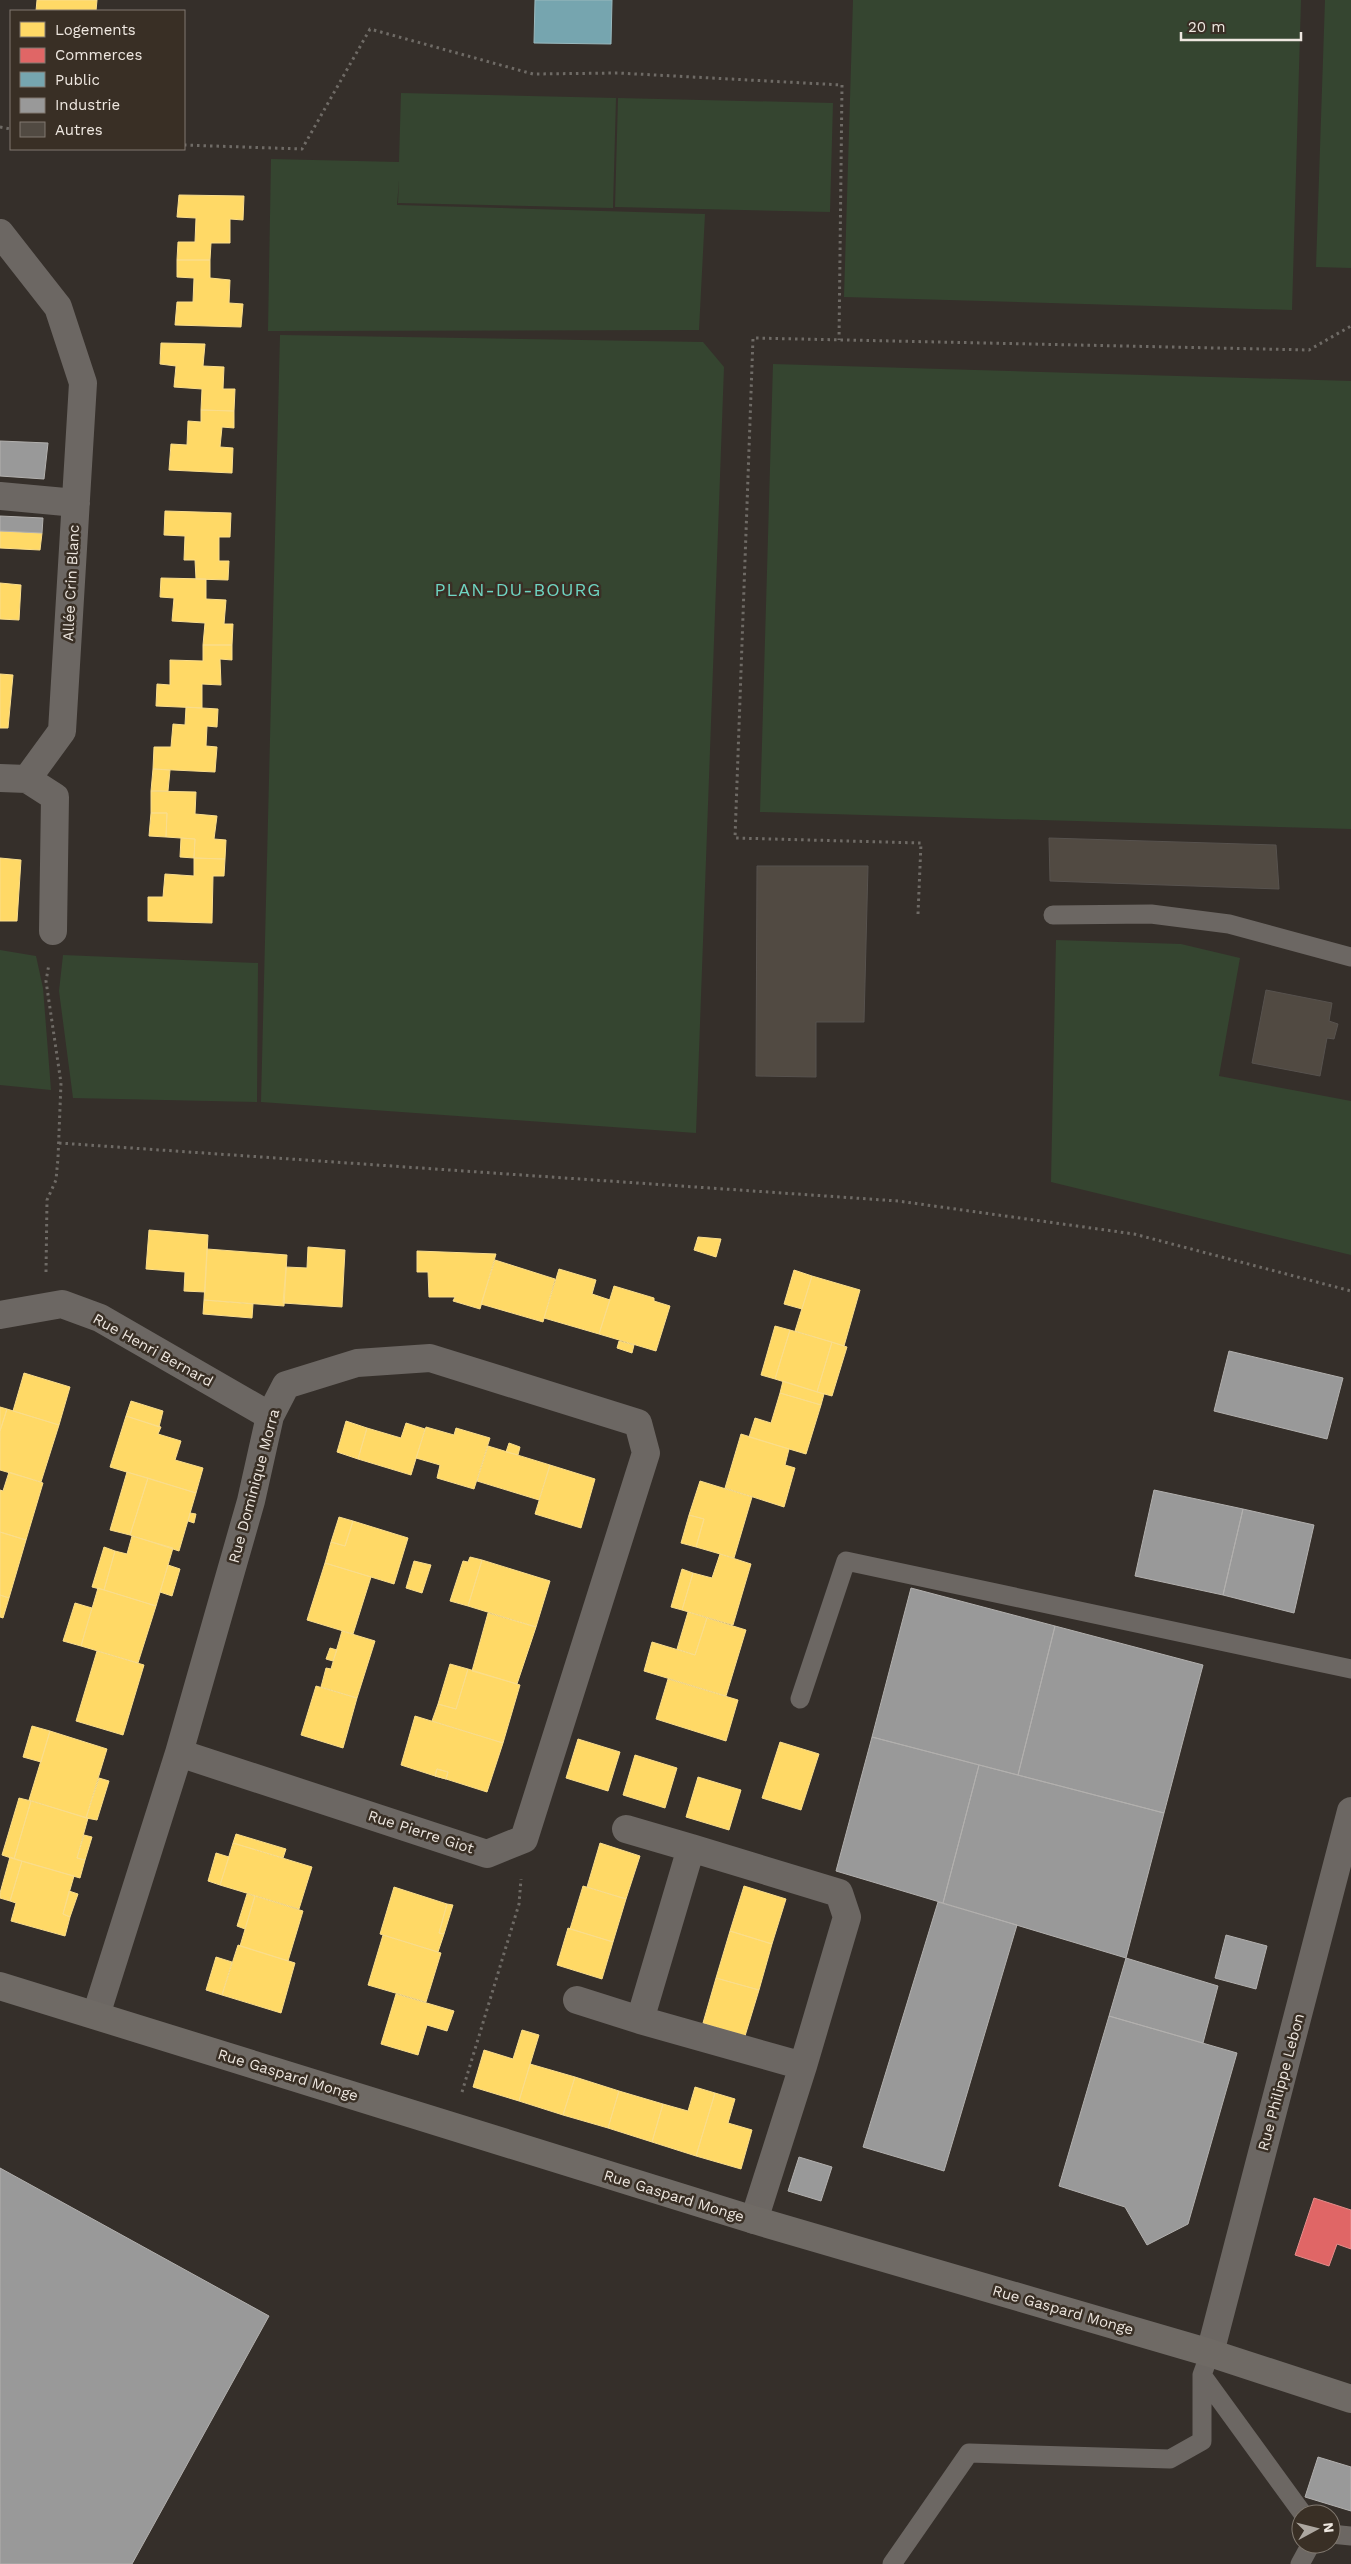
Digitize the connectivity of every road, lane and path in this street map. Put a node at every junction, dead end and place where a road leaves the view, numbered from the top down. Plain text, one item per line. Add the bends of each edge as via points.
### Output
1 (185, 145) edge
2 (0, 234) edge
3 (1351, 326) edge
4 (839, 340) junction
5 (0, 496) edge
6 (76, 503) junction
7 (0, 778) edge
8 (27, 779) junction
9 (918, 914) dead end
10 (1053, 914) dead end
11 (53, 931) joint
12 (1351, 957) edge
13 (59, 1143) junction
14 (1351, 1290) edge
15 (46, 1307) junction
16 (0, 1315) edge
17 (270, 1416) junction
18 (1351, 1669) edge
19 (800, 1699) dead end
20 (179, 1752) junction
21 (1351, 1812) edge
22 (626, 1829) dead end
23 (524, 1839) junction
24 (691, 1848) junction
25 (0, 1986) edge
26 (577, 2000) dead end
27 (96, 2015) junction
28 (640, 2020) junction
29 (803, 2066) junction
30 (452, 2126) junction
31 (754, 2220) junction
32 (1206, 2364) junction
33 (1351, 2399) edge
34 (1297, 2504) edge
35 (892, 2564) edge

1 - 4 path via 302,149 370,29 533,74 618,73 842,85
2 - 6 street, Allée Crin Blanc via 58,307 83,382
3 - 4 path via 1309,350
4 - 9 path via 753,338 735,838 921,843
5 - 6 street
6 - 8 street, Allée Crin Blanc via 62,731
7 - 8 street
8 - 11 street via 55,797
10 - 12 lane via 1151,914 1229,924
11 - 13 path via 46,981 61,1083
13 - 14 path via 898,1201 1134,1234
13 - 15 path via 56,1180 47,1200
15 - 16 street, Rue Henri Bernard
15 - 17 street, Rue Henri Bernard via 62,1304 100,1318
17 - 20 street, Rue Dominique Morra via 251,1501
17 - 23 street, Rue Dominique Morra via 286,1385 357,1363 430,1358 638,1423 646,1453
18 - 19 lane via 846,1561
20 - 23 street, Rue Pierre Giot via 487,1854
20 - 27 street
21 - 32 street, Rue Philippe Lebon
22 - 24 street
23 - 30 path via 518,1904
24 - 28 street
24 - 29 street via 839,1893 847,1917
25 - 27 street, Rue Gaspard Monge
26 - 28 street
27 - 30 street, Rue Gaspard Monge
28 - 29 street
29 - 31 street
30 - 31 street, Rue Gaspard Monge
31 - 32 street, Rue Gaspard Monge
32 - 33 street, Rue Gaspard Monge
32 - 34 lane
32 - 35 lane via 1202,2441 1170,2459 969,2453

